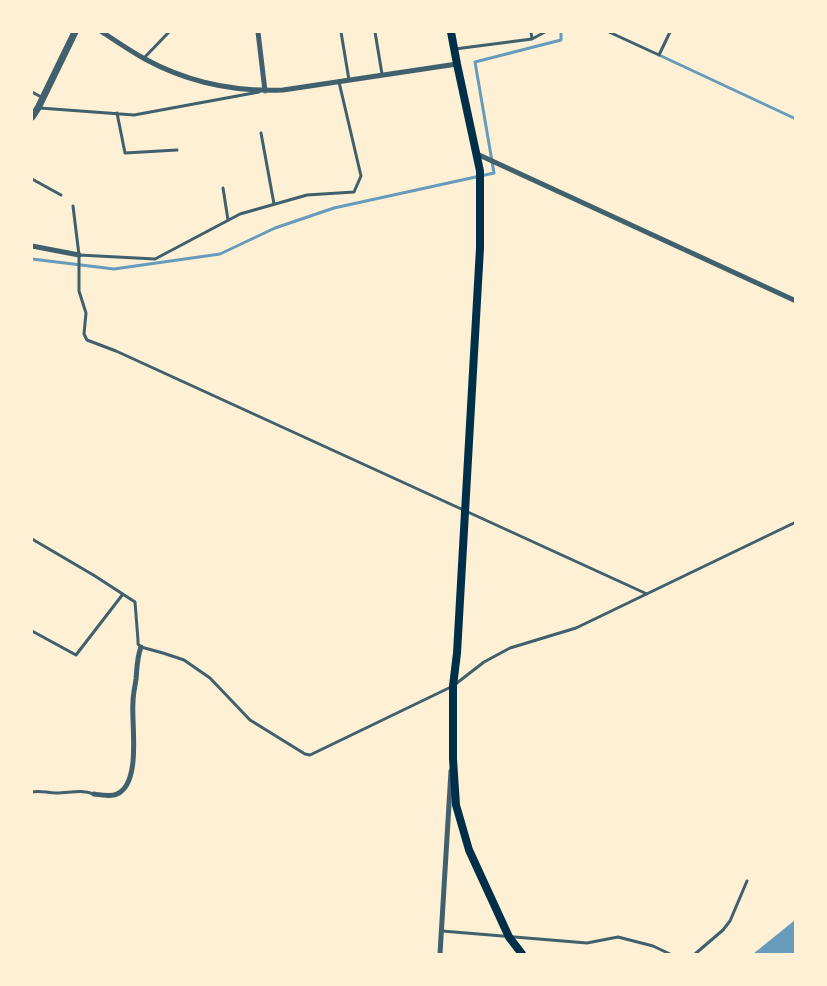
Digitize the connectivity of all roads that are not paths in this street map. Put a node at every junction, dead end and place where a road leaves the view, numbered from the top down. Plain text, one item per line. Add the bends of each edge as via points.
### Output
1 (75, 32) edge
2 (102, 32) edge
3 (169, 32) edge
4 (258, 32) edge
5 (341, 32) edge
6 (375, 32) edge
7 (452, 32) edge
8 (531, 32) edge
9 (545, 32) edge
10 (609, 32) edge
11 (670, 32) edge
12 (532, 39) junction
13 (454, 49) junction
14 (144, 58) junction
15 (457, 64) junction
16 (382, 75) junction
17 (349, 80) junction
18 (339, 82) junction
19 (265, 91) junction
20 (32, 92) edge
21 (43, 98) junction
22 (38, 108) junction
23 (117, 113) junction
24 (32, 117) edge
25 (261, 133) dead end
26 (177, 150) dead end
27 (477, 154) junction
28 (32, 179) edge
29 (223, 188) dead end
30 (61, 195) dead end
31 (274, 204) junction
32 (73, 206) dead end
33 (228, 220) junction
34 (32, 246) edge
35 (80, 255) junction
36 (795, 301) edge
37 (465, 510) junction
38 (795, 522) edge
39 (32, 539) edge
40 (123, 594) junction
41 (647, 594) junction
42 (32, 631) edge
43 (141, 647) junction
44 (453, 686) junction
45 (453, 759) junction
46 (32, 792) edge
47 (94, 794) joint
48 (747, 881) dead end
49 (442, 932) junction
50 (509, 938) junction
51 (440, 954) edge
52 (522, 954) edge
53 (670, 954) edge
54 (696, 954) edge

1 - 21 street
2 - 14 street
3 - 14 lane
4 - 19 street
5 - 17 lane
6 - 16 lane
7 - 13 main road
8 - 12 lane
9 - 12 lane
10 - 11 lane via 659,55
12 - 13 lane
13 - 15 main road
14 - 19 street via 176,74 216,85
15 - 16 street
15 - 27 main road
16 - 17 street
17 - 18 street
18 - 19 street
18 - 31 lane via 361,176 354,192 307,195
19 - 23 lane via 134,115
20 - 21 lane
21 - 22 street
22 - 23 lane
22 - 24 street
23 - 26 lane via 125,153
25 - 31 lane
27 - 36 street
27 - 37 main road via 480,248
28 - 30 lane
29 - 33 lane
31 - 33 lane
32 - 35 lane
33 - 35 lane via 155,259
34 - 35 street
35 - 37 lane via 79,291 86,313 87,340
37 - 41 lane
37 - 44 main road
38 - 41 lane
39 - 40 lane
40 - 42 lane via 76,655
40 - 43 lane via 135,602
41 - 44 lane via 576,628 510,648
43 - 44 lane via 184,660 210,678 250,720 310,755
43 - 47 street via 133,699 132,770 118,794
44 - 45 main road
45 - 49 street
45 - 50 main road via 456,805 469,850
46 - 47 lane
48 - 54 lane via 730,921
49 - 50 lane
49 - 51 street
50 - 52 main road
50 - 53 lane via 587,943 618,937

